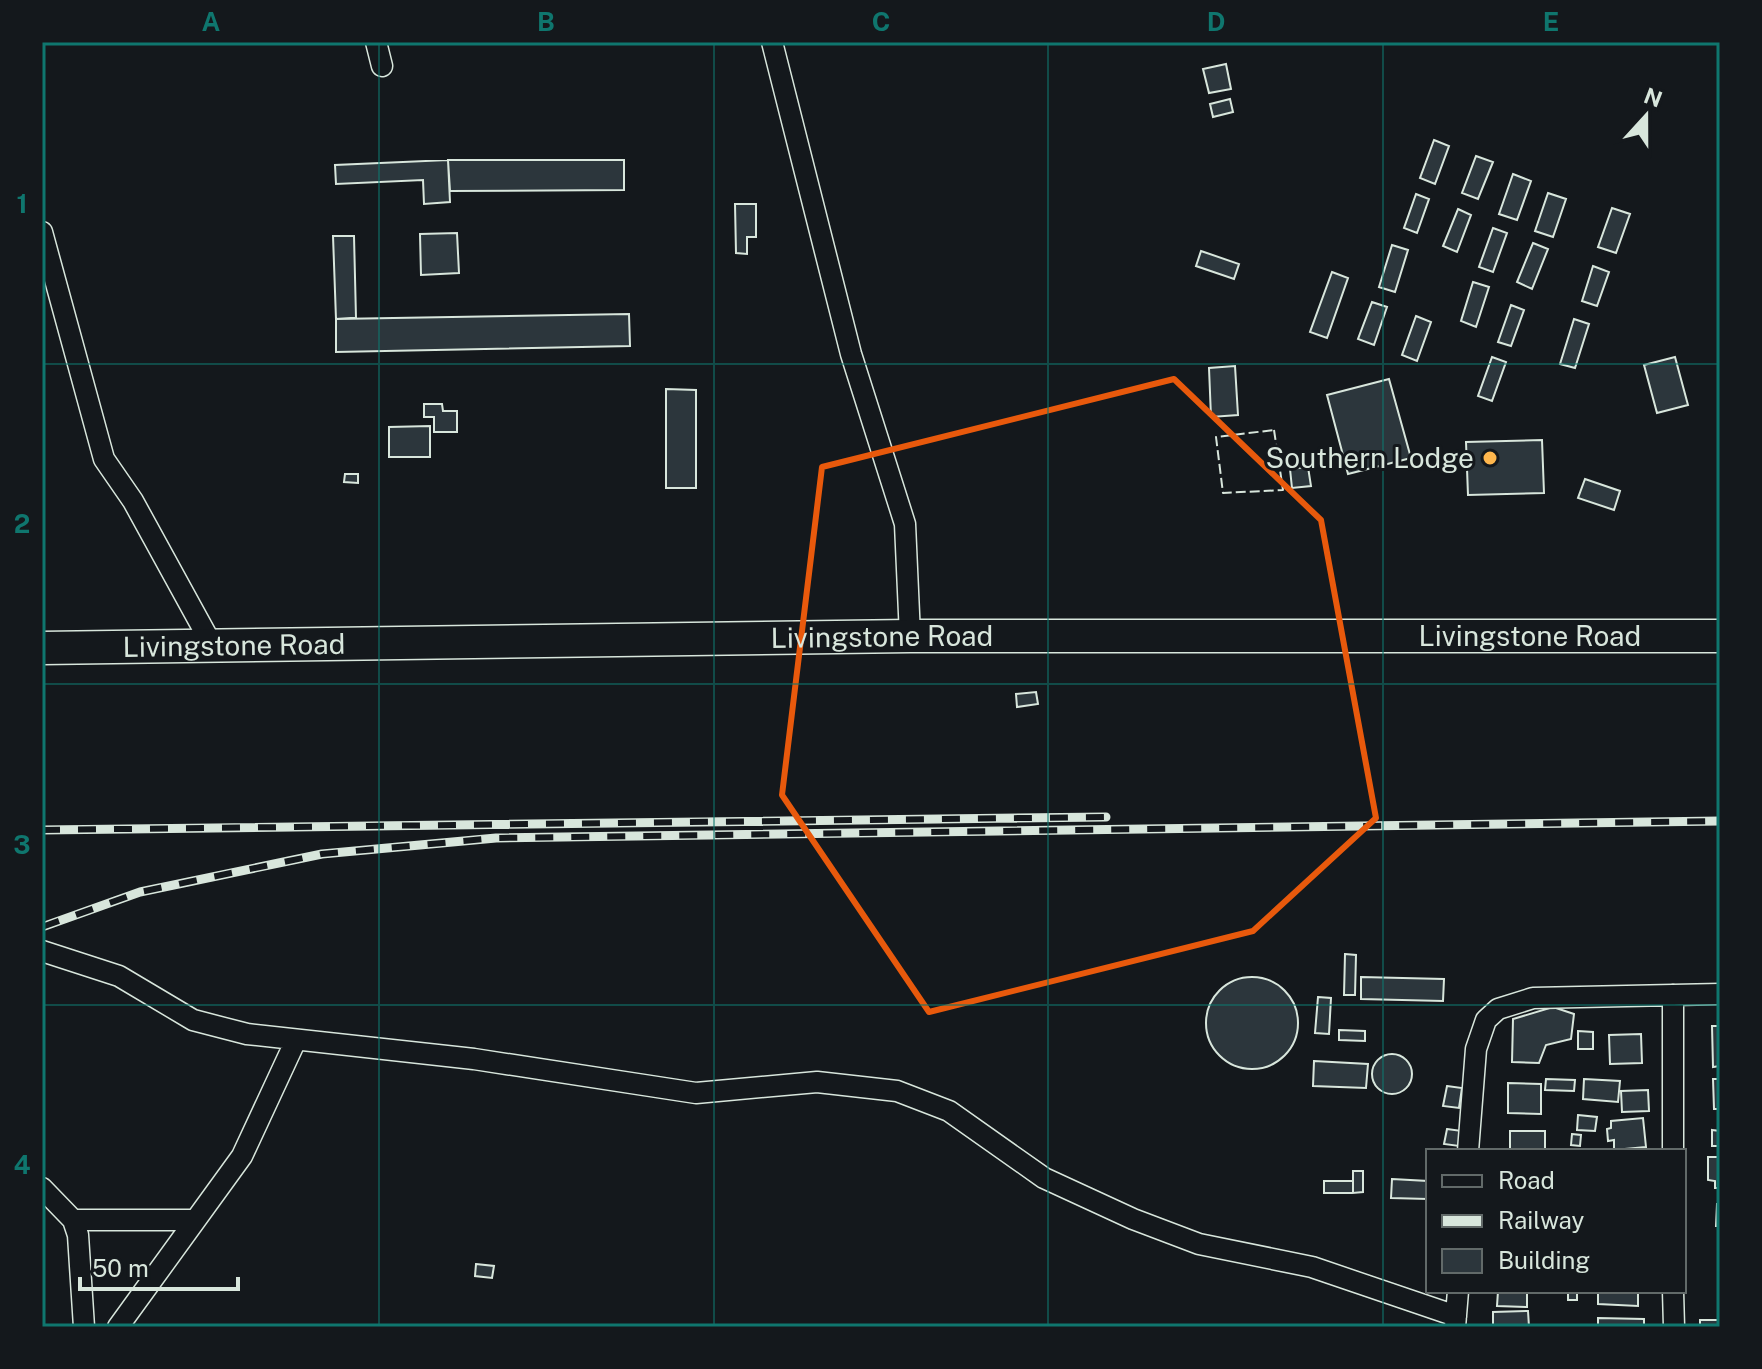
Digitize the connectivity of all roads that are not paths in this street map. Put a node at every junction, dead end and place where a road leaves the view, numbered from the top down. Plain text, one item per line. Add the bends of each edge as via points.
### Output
1 (376, 42) edge
2 (772, 42) edge
3 (382, 66) dead end
4 (42, 232) edge
5 (910, 636) junction
6 (1720, 636) edge
7 (212, 645) junction
8 (42, 648) edge
9 (42, 951) edge
10 (1720, 994) edge
11 (1673, 995) junction
12 (295, 1042) junction
13 (1468, 1149) edge
14 (1673, 1149) edge
15 (42, 1188) edge
16 (73, 1220) junction
17 (195, 1220) junction
18 (1458, 1293) edge
19 (1673, 1293) edge
20 (1455, 1321) edge
21 (84, 1327) edge
22 (118, 1327) edge
23 (1674, 1327) edge

1 - 3 street
2 - 5 street via 851,354 905,524
4 - 7 street via 104,459
5 - 6 highway, Livingstone Road
5 - 7 highway, Livingstone Road
7 - 8 highway, Livingstone Road
9 - 12 street via 119,976 193,1020
10 - 11 street
11 - 13 street via 1533,998 1498,1009 1486,1020 1476,1049
11 - 14 street
12 - 17 street via 242,1156
12 - 20 street via 474,1059 696,1093 817,1082 897,1091 949,1111 1044,1178 1133,1219 1199,1244 1312,1267
15 - 16 street
16 - 17 street
16 - 21 street via 81,1248
17 - 22 street
18 - 20 street
19 - 23 street

